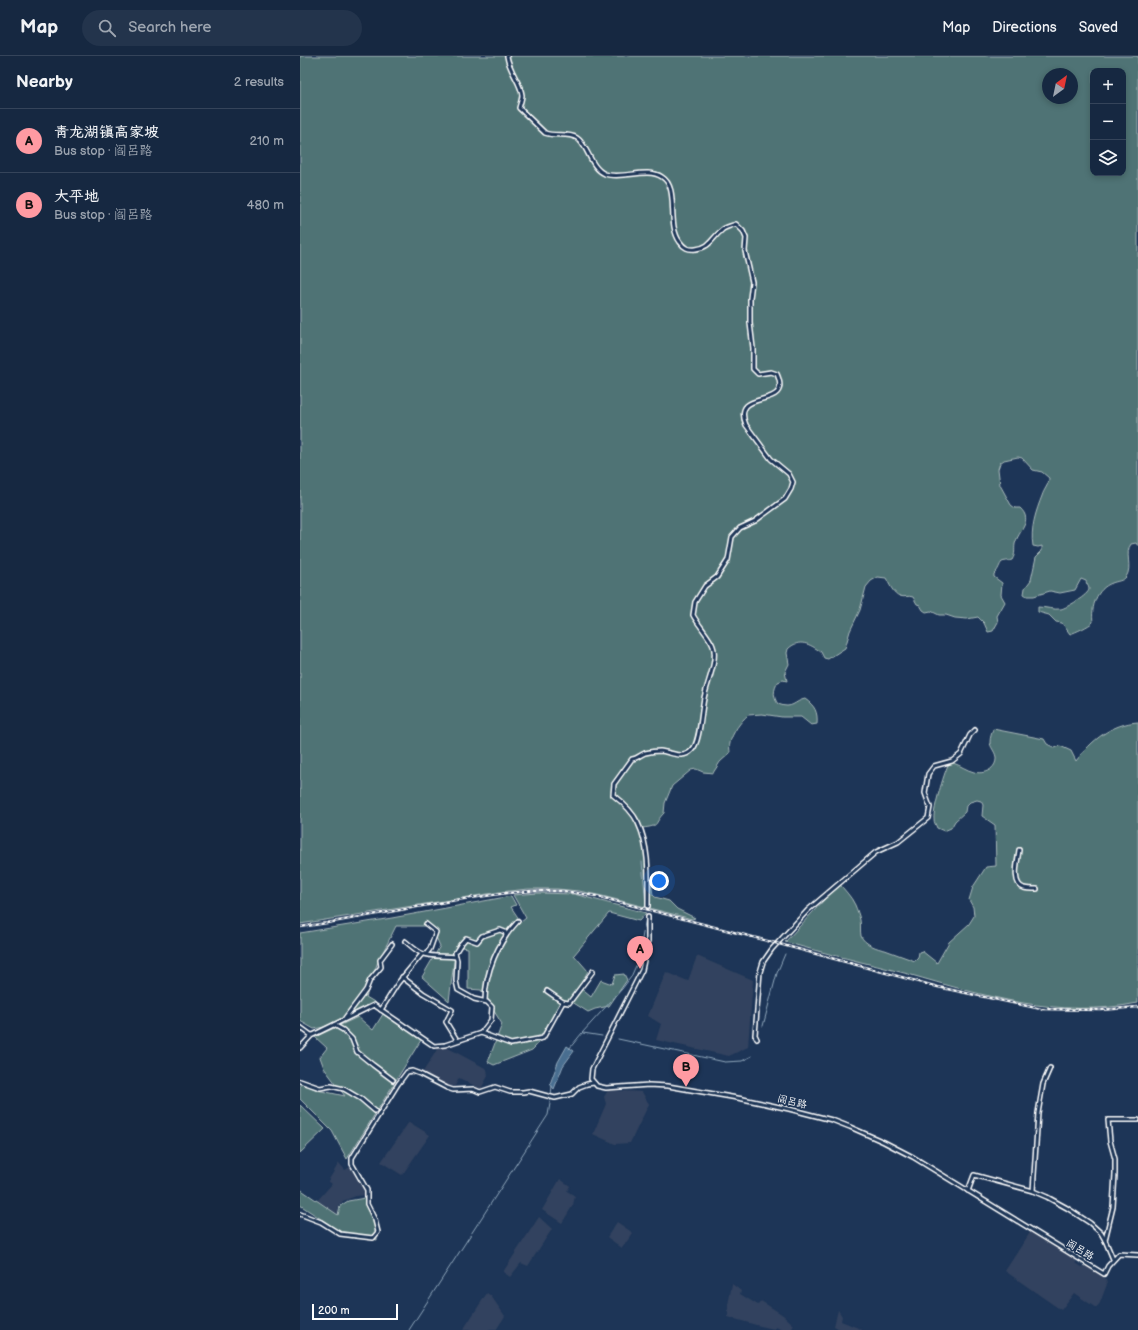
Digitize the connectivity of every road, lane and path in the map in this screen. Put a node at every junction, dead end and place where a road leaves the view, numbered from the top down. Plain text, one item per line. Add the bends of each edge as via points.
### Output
1 (507, 56) edge
2 (975, 730) dead end
3 (1019, 850) dead end
4 (1037, 889) dead end
5 (648, 906) tunnel mouth
6 (648, 917) tunnel mouth
7 (518, 921) dead end
8 (426, 924) dead end
9 (506, 935) junction
10 (406, 941) dead end
11 (392, 944) dead end
12 (422, 954) junction
13 (426, 954) junction
14 (456, 957) junction
15 (593, 972) dead end
16 (402, 978) junction
17 (548, 991) dead end
18 (485, 1002) junction
19 (563, 1002) junction
20 (381, 1010) junction
21 (344, 1020) junction
22 (334, 1025) junction
23 (300, 1027) edge
24 (481, 1033) junction
25 (312, 1035) junction
26 (757, 1039) dead end
27 (457, 1040) junction
28 (300, 1048) edge
29 (1050, 1068) dead end
30 (393, 1080) dead end
31 (300, 1081) edge
32 (594, 1083) junction
33 (376, 1111) dead end
34 (1138, 1120) edge
35 (968, 1191) junction
36 (1033, 1191) junction
37 (300, 1214) edge
38 (1105, 1240) junction
39 (1138, 1255) edge
40 (1113, 1260) junction

1 - 5 street via 508,65 520,86 522,96 519,108 545,133 577,138 595,165 605,174 658,174 668,181 673,200 674,229 684,247 706,247 722,229 736,224 743,231 752,282 750,322 753,369 758,374 778,374 780,381 780,388 773,397 753,401 747,405 743,414 746,425 771,459 789,474 793,482 785,499 755,522 740,528 732,537 728,560 717,577 705,586 695,602 692,615 713,646 714,658 704,695 698,741 687,754 677,755 660,751 645,753 632,760 614,784 613,795 638,822 646,847
2 - 26 street via 961,754 952,761 934,766 928,774 925,793 930,807 928,818 898,842 876,852 841,881 792,926 763,962 755,1035
3 - 4 street via 1017,882 1023,887
6 - 32 street via 648,940 642,970 592,1069 591,1079
7 - 9 street
8 - 13 street via 436,932
9 - 14 street via 500,930 482,936 477,942 466,938
9 - 18 street via 489,972
10 - 12 street
11 - 21 street via 380,960 381,967
12 - 13 street
12 - 16 street
13 - 14 street
14 - 18 street via 458,990
15 - 19 street via 569,1003
16 - 20 street
16 - 27 street via 452,1010 446,1022
17 - 19 street
18 - 24 street via 492,1007 491,1020
19 - 24 street via 543,1038 511,1044
20 - 21 street via 374,1006
20 - 27 street via 434,1046 446,1045
21 - 22 street
22 - 25 street
22 - 30 street via 352,1039 357,1052
23 - 25 street
24 - 27 street
25 - 28 street
29 - 36 street via 1043,1084 1038,1113
31 - 33 street via 320,1088 331,1086 344,1089
32 - 35 street, 阎吕路 via 606,1088 649,1085 673,1087 742,1099 832,1120 900,1150
32 - 37 street via 579,1087 572,1094 555,1098 529,1091 510,1092 495,1087 480,1092 473,1089 453,1090 420,1074 407,1072 352,1158 352,1164 367,1190 367,1204 378,1232 373,1238 340,1234 321,1222
34 - 38 street via 1108,1120 1115,1174 1113,1207
35 - 36 street via 974,1175
35 - 40 street, 阎吕路 via 1104,1274
36 - 38 street via 1083,1218
38 - 40 street
39 - 40 street via 1119,1254

